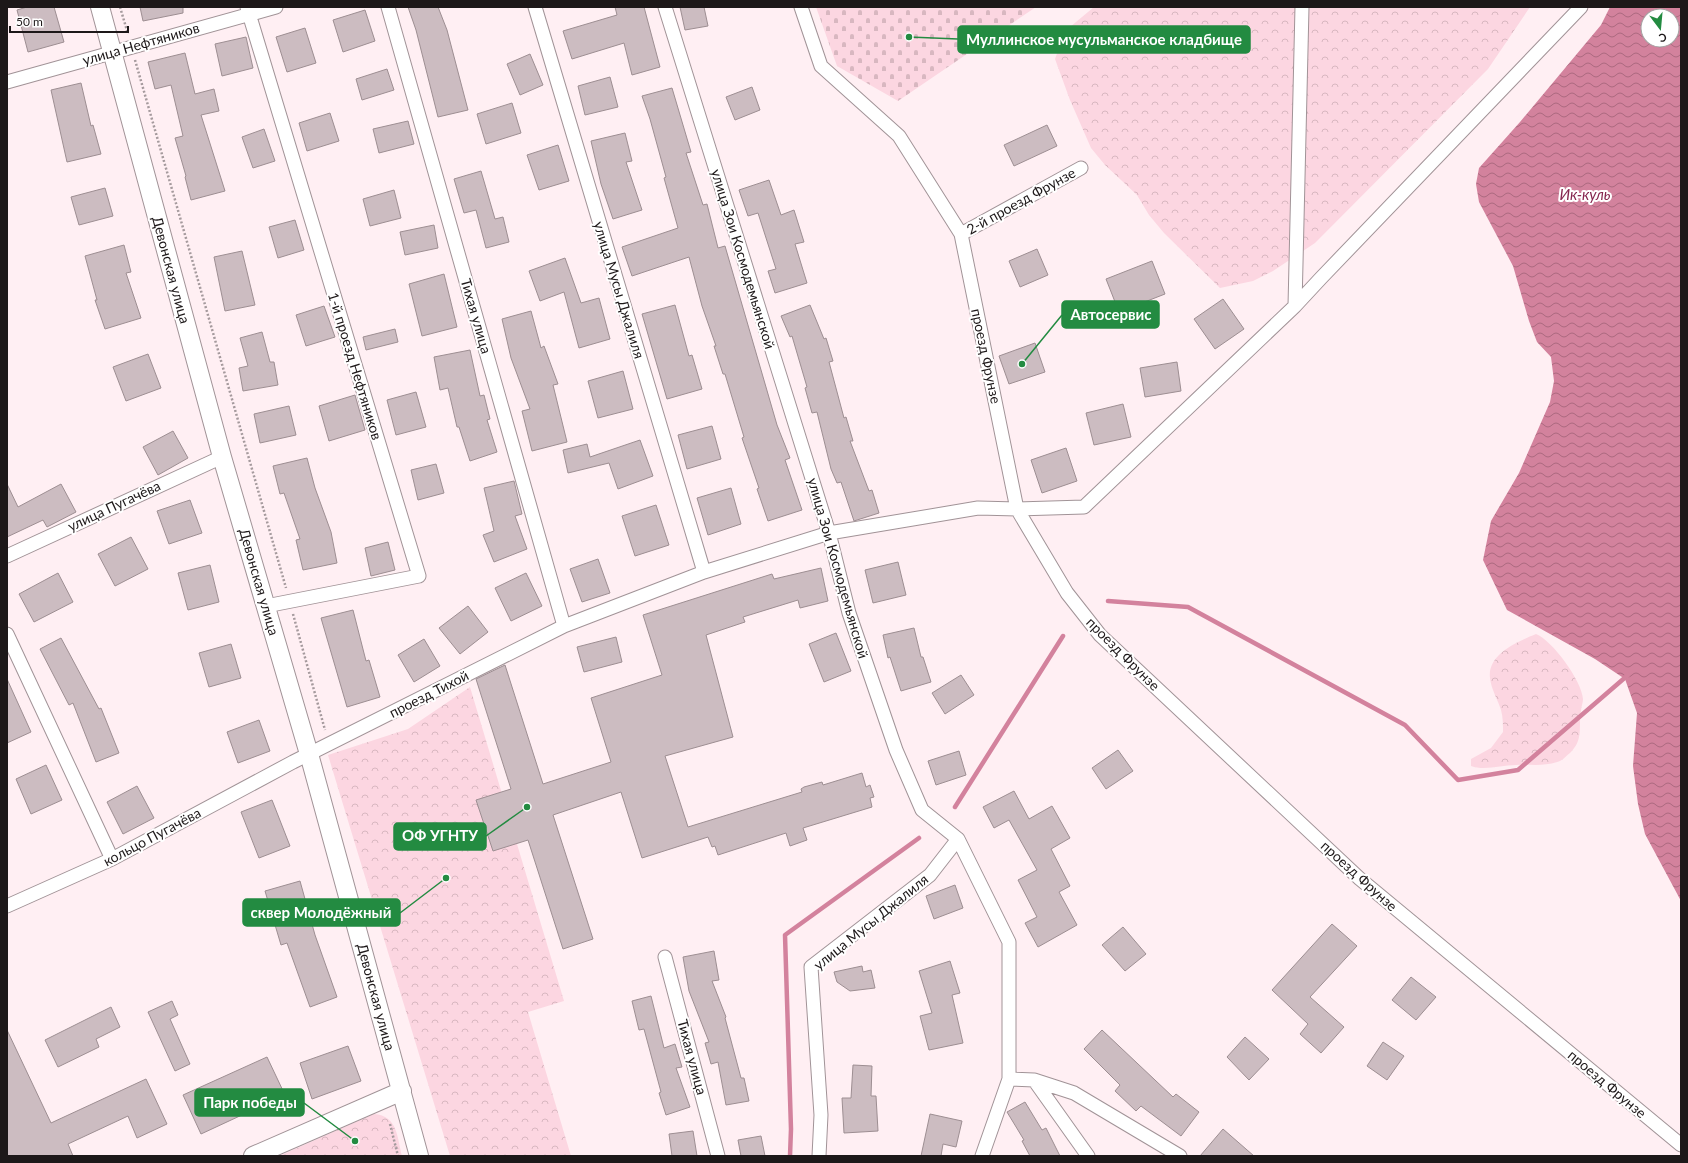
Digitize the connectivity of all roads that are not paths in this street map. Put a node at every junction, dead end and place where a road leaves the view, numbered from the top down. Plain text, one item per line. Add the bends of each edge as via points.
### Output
1 (100, 7) edge
2 (276, 7) edge
3 (388, 7) edge
4 (534, 7) edge
5 (664, 7) edge
6 (801, 7) edge
7 (1302, 7) edge
8 (1581, 7) edge
9 (248, 11) edge
10 (113, 52) junction
11 (7, 82) edge
12 (1081, 168) dead end
13 (961, 234) junction
14 (1295, 306) junction
15 (222, 457) junction
16 (1017, 509) junction
17 (829, 533) junction
18 (7, 556) edge
19 (704, 572) junction
20 (266, 606) junction
21 (564, 626) junction
22 (7, 634) edge
23 (301, 758) junction
24 (958, 839) junction
25 (112, 859) junction
26 (7, 906) edge
27 (665, 957) dead end
28 (1009, 1078) junction
29 (1034, 1080) junction
30 (402, 1091) junction
31 (1681, 1145) edge
32 (253, 1156) edge
33 (419, 1156) edge
34 (718, 1156) edge
35 (819, 1156) edge
36 (982, 1156) edge
37 (1088, 1156) edge
38 (1180, 1156) edge

1 - 10 main road, Девонская улица
2 - 9 street, улица Нефтяников
3 - 21 street, Тихая улица
4 - 19 street, улица Мусы Джалиля
5 - 17 street, улица Зои Космодемьянской
6 - 13 street, проезд Фрунзе via 821,66 899,136
7 - 14 street
8 - 14 street, проезд Тихой
9 - 10 street, улица Нефтяников
9 - 20 street, 1-й проезд Нефтяников via 419,576
10 - 11 street, улица Нефтяников
10 - 15 main road, Девонская улица
12 - 13 street, 2-й проезд Фрунзе
13 - 16 street, проезд Фрунзе
14 - 16 street, проезд Тихой via 1084,507
15 - 18 street, улица Пугачёва
15 - 20 main road, Девонская улица
16 - 17 street, проезд Тихой via 978,508
16 - 31 street, проезд Фрунзе via 1067,593 1100,635 1360,879
17 - 19 street, проезд Тихой
17 - 24 street, улица Зои Космодемьянской via 848,614 896,750 922,810
19 - 21 street, проезд Тихой
20 - 23 main road, Девонская улица
21 - 23 street, проезд Тихой
22 - 25 street
23 - 25 street, кольцо Пугачёва
23 - 30 main road, Девонская улица
24 - 28 street, улица Зои Космодемьянской via 1009,942
24 - 35 street, улица Мусы Джалиля via 930,875 811,967 821,1115
25 - 26 street, кольцо Пугачёва
27 - 34 street, Тихая улица
28 - 29 street
28 - 36 street, улица Зои Космодемьянской
29 - 37 street
29 - 38 street via 1074,1093
30 - 32 main road
30 - 33 main road, Девонская улица

